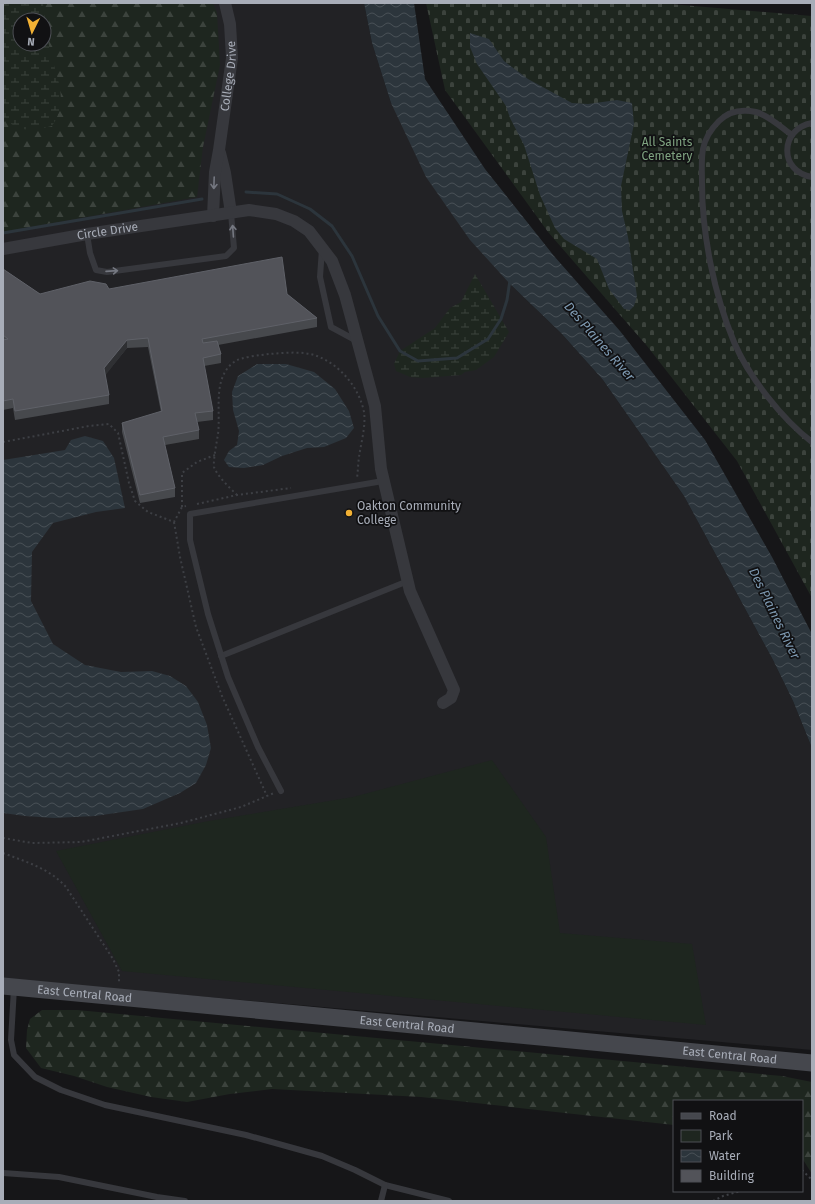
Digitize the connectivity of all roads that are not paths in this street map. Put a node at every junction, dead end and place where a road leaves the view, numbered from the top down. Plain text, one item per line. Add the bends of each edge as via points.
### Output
1 (225, 3) edge
2 (812, 123) edge
3 (792, 135) junction
4 (219, 150) junction
5 (812, 177) edge
6 (232, 213) junction
7 (213, 216) junction
8 (87, 234) junction
9 (322, 248) junction
10 (3, 249) edge
11 (357, 341) junction
12 (812, 442) edge
13 (383, 481) junction
14 (408, 581) junction
15 (221, 656) junction
16 (443, 703) dead end
17 (281, 791) road end
18 (8, 986) edge
19 (812, 1063) edge
20 (3, 1173) edge
21 (385, 1185) junction
22 (185, 1201) edge
23 (381, 1201) edge
24 (449, 1201) edge

1 - 4 street, College Drive via 230,24 232,58
2 - 3 lane via 798,128
3 - 5 lane via 787,150 791,165 796,171
3 - 12 lane via 757,112 730,113 721,120 708,135 703,149 702,212 709,254 735,343 751,374 776,407
4 - 6 street, College Drive
4 -> 7 street, College Drive
6 - 7 street, Circle Drive
8 -> 6 lane via 96,270 108,272 226,256 234,248
6 - 9 street, Circle Drive via 249,210 276,214 294,221 308,231
7 - 8 street, Circle Drive
8 - 10 street, Circle Drive
9 - 11 street, Circle Drive via 332,261 345,295
9 - 11 lane via 320,277 331,327
11 - 13 street, Circle Drive via 375,406
13 - 14 street, Circle Drive
13 - 15 lane via 190,514 190,540
14 - 15 lane
14 - 16 street, Circle Drive via 410,591 454,690 451,698
15 - 17 lane via 258,747
18 - 19 main road, East Central Road
18 - 21 lane via 10,1040 14,1055 35,1077 61,1090 105,1105 246,1135 322,1156
20 - 22 lane via 59,1177
21 - 23 lane
21 - 24 lane

